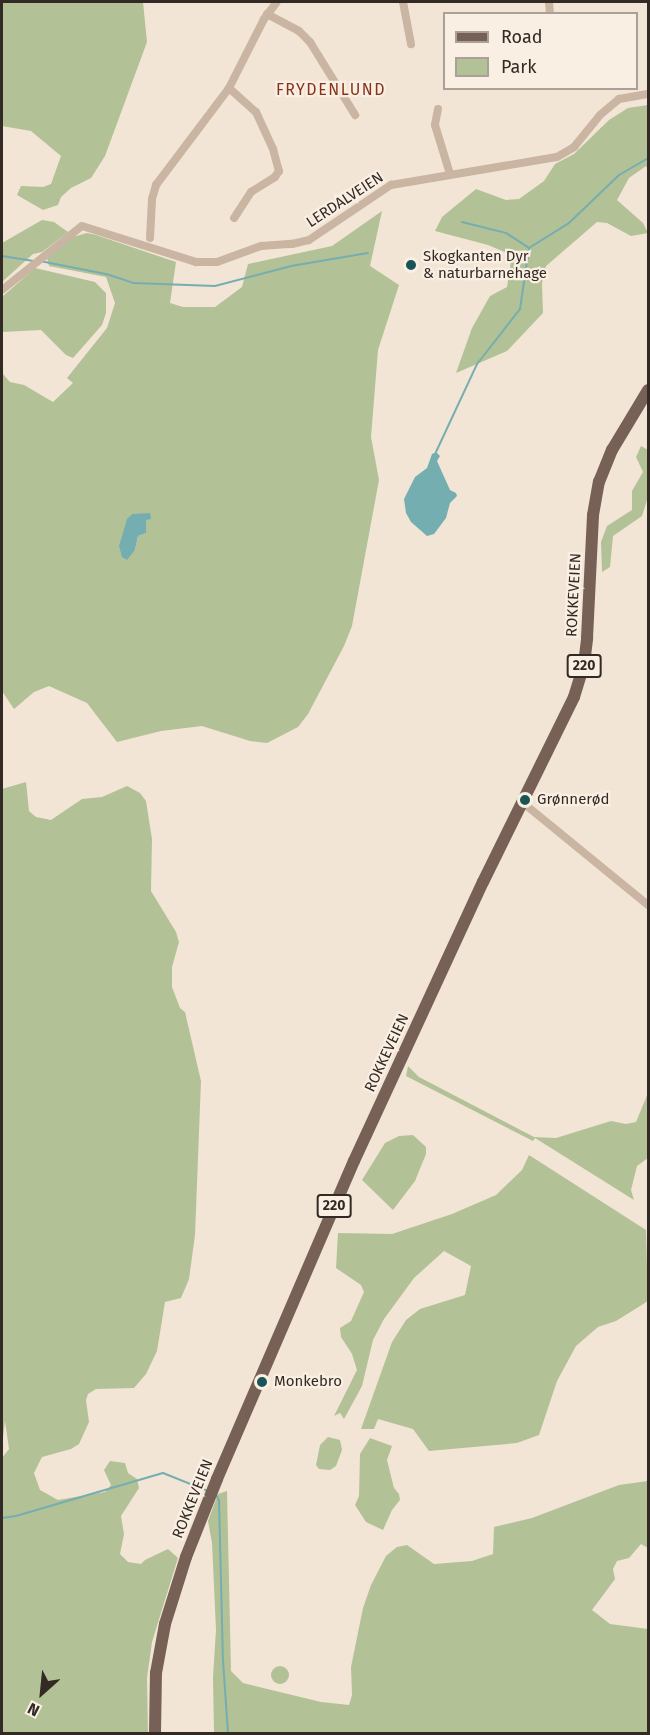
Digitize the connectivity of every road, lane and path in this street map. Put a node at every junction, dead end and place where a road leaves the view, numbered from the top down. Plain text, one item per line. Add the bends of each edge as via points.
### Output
1 (277, 2) edge
2 (403, 2) edge
3 (267, 14) junction
4 (411, 44) dead end
5 (229, 88) junction
6 (648, 94) edge
7 (438, 109) dead end
8 (355, 115) dead end
9 (450, 174) junction
10 (234, 218) dead end
11 (150, 238) dead end
12 (2, 290) edge
13 (648, 390) edge
14 (522, 802) junction
15 (648, 905) edge
16 (155, 1734) edge

1 - 3 street
2 - 4 street
3 - 5 street
3 - 8 street via 299,31 310,42
5 - 10 street via 256,112 279,171 251,192
5 - 11 street via 156,185
6 - 9 street, LERDALVEIEN via 619,99 574,147 557,157
7 - 9 street via 435,126
9 - 12 street, LERDALVEIEN via 391,184 309,240 261,246 217,262 196,262 82,226
13 - 14 main road, ROKKEVEIEN / 220 via 612,450 599,482 593,515 584,664 574,697
14 - 15 street
14 - 16 main road, ROKKEVEIEN / 220 via 354,1161 183,1567 162,1634 156,1672

